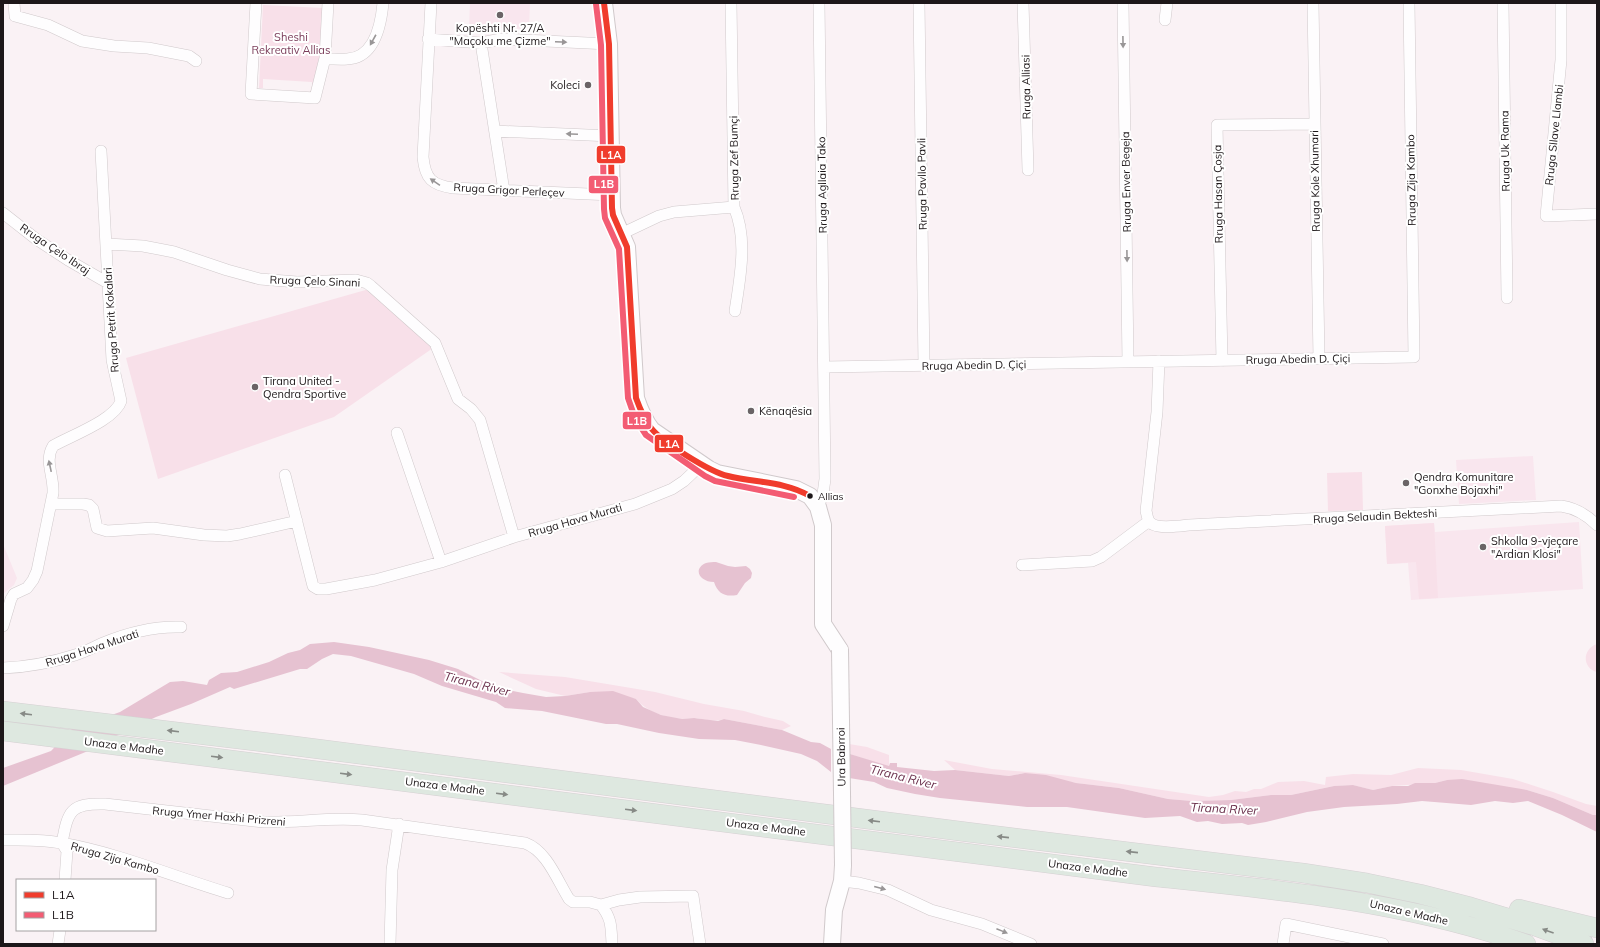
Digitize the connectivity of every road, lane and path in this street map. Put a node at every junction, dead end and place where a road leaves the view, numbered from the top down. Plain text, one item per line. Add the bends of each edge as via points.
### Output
1 (14, 3) edge
2 (256, 3) edge
3 (328, 3) edge
4 (383, 3) edge
5 (431, 3) edge
6 (604, 3) edge
7 (731, 3) edge
8 (819, 3) edge
9 (919, 3) edge
10 (1023, 3) edge
11 (1123, 3) edge
12 (1167, 3) edge
13 (1313, 3) edge
14 (1409, 3) edge
15 (1503, 3) edge
16 (1561, 3) edge
17 (1165, 20) dead end
18 (428, 39) junction
19 (481, 43) junction
20 (609, 44) junction
21 (325, 58) junction
22 (196, 61) dead end
23 (1314, 124) junction
24 (495, 131) junction
25 (611, 136) junction
26 (101, 151) dead end
27 (1028, 170) dead end
28 (504, 191) junction
29 (612, 195) junction
30 (734, 207) junction
31 (3, 213) edge
32 (1597, 214) edge
33 (621, 234) junction
34 (107, 244) junction
35 (108, 283) junction
36 (1506, 298) dead end
37 (735, 311) dead end
38 (1414, 357) joint
39 (1319, 359) junction
40 (1159, 361) junction
41 (1222, 361) junction
42 (1128, 362) junction
43 (924, 366) junction
44 (824, 367) junction
45 (397, 433) dead end
46 (702, 464) junction
47 (285, 476) dead end
48 (51, 504) junction
49 (818, 507) junction
50 (297, 521) junction
51 (1149, 521) junction
52 (1597, 525) edge
53 (514, 537) junction
54 (441, 562) junction
55 (1022, 565) dead end
56 (3, 626) edge
57 (180, 627) dead end
58 (3, 668) edge
59 (3, 711) edge
60 (3, 731) edge
61 (399, 824) junction
62 (3, 840) edge
63 (62, 843) junction
64 (1154, 854) junction
65 (1156, 877) junction
66 (65, 879) edge
67 (842, 881) junction
68 (228, 893) dead end
69 (601, 905) junction
70 (1597, 928) edge
71 (60, 931) edge
72 (1372, 943) edge
73 (58, 944) edge
74 (390, 944) edge
75 (612, 944) edge
76 (700, 944) edge
77 (832, 944) edge
78 (1031, 944) edge
79 (1283, 944) edge
80 (1384, 944) edge
81 (1489, 944) edge
82 (1526, 944) edge
83 (1584, 944) edge

1 - 22 street via 15,16 48,25 82,41 148,48 189,56
2 - 21 street via 251,94 315,98
3 - 21 street
4 -> 21 street via 379,30 367,50 359,57 347,60
5 - 18 street, Rruga Grigor Perleçev
6 - 20 main road
7 - 30 street, Rruga Zef Bumçi
8 - 44 street, Rruga Agllaia Tako
9 - 43 street, Rruga Pavllo Pavli
10 - 27 street, Rruga Alliasi
11 -> 42 street, Rruga Enver Begeja
12 - 17 street
13 - 23 street, Rruga Kole Xhumari
14 - 38 street, Rruga Zija Kambo
15 - 36 street, Rruga Uk Rama
16 - 32 street, Rruga Sllave Llambi via 1561,60 1546,216
18 - 19 street
28 -> 18 street, Rruga Grigor Perleçev via 453,188 434,183 428,177 423,157
19 -> 20 street via 501,39
19 - 24 street
20 - 25 main road
23 - 39 street, Rruga Kole Xhumari
23 - 41 street, Rruga Hasan Çosja via 1217,125
25 -> 24 street
24 - 28 street
25 - 29 main road
26 - 34 street, Rruga Petrit Kokalari
28 - 29 street, Rruga Grigor Perleçev
29 - 33 main road via 613,215
30 - 33 street via 674,212 659,216
30 - 37 street, Rruga Zef Bumçi via 739,219 741,241
31 - 35 street, Rruga Çelo Ibraj via 36,239
33 - 46 main road via 627,247 636,398 640,411 652,430
34 - 35 street, Rruga Petrit Kokalari
34 - 53 street, Rruga Çelo Sinani via 143,246 174,252 260,279 297,282 356,280 367,283 434,343 458,399 480,420
48 -> 35 street, Rruga Petrit Kokalari via 54,484 49,453 53,446 104,419 121,401 112,360
38 - 39 street, Rruga Abedin D. Çiçi
39 - 41 street, Rruga Abedin D. Çiçi
40 - 41 street, Rruga Abedin D. Çiçi
40 - 42 street, Rruga Abedin D. Çiçi
40 - 51 street via 1157,412 1146,511
42 - 43 street, Rruga Abedin D. Çiçi
43 - 44 street, Rruga Abedin D. Çiçi
44 - 49 street via 825,478
45 - 54 street
46 - 49 main road via 727,476 796,489 810,496
46 - 53 street, Rruga Hava Murati via 684,481 662,495
47 - 50 street, Rruga Hava Murati
48 - 50 street via 89,505 93,509 97,528 107,531 153,528 227,536
48 - 56 street, Rruga Petrit Kokalari via 37,571 27,588 14,594
49 - 67 main road, Ura Babrroi, bridge via 823,525 823,624 840,650
50 - 54 street, Rruga Hava Murati via 313,586 318,589 376,580
51 - 52 street, Rruga Selaudin Bekteshi via 1160,527 1561,506 1588,516
51 - 55 street via 1101,558 1092,562
53 - 54 street, Rruga Hava Murati
57 - 58 street, Rruga Hava Murati via 168,626 132,633 40,665
64 -> 59 highway, Unaza e Madhe
60 -> 65 highway, Unaza e Madhe
61 - 63 street, Rruga Ymer Haxhi Prizreni via 345,818 264,822 88,804 73,810 65,827
61 - 69 street, Rruga Ymer Haxhi Prizreni via 531,845 541,853 569,899 573,902
61 - 74 street via 392,870
62 - 63 street
63 - 66 street, Rruga Zija Kambo via 67,851
63 - 68 street, Rruga Zija Kambo via 146,865
64 - 70 highway via 1218,853 1285,860 1358,872 1423,885
83 -> 64 highway via 1536,926 1420,894 1304,873
65 - 81 highway via 1207,890 1396,919
65 - 82 highway, Unaza e Madhe via 1359,901 1416,913
67 - 77 main road via 834,910
67 -> 78 street via 888,890 931,910 982,924
69 - 75 street via 608,914
69 - 76 street via 640,897 693,896
71 - 73 street
72 - 79 street via 1286,924
72 - 80 street

